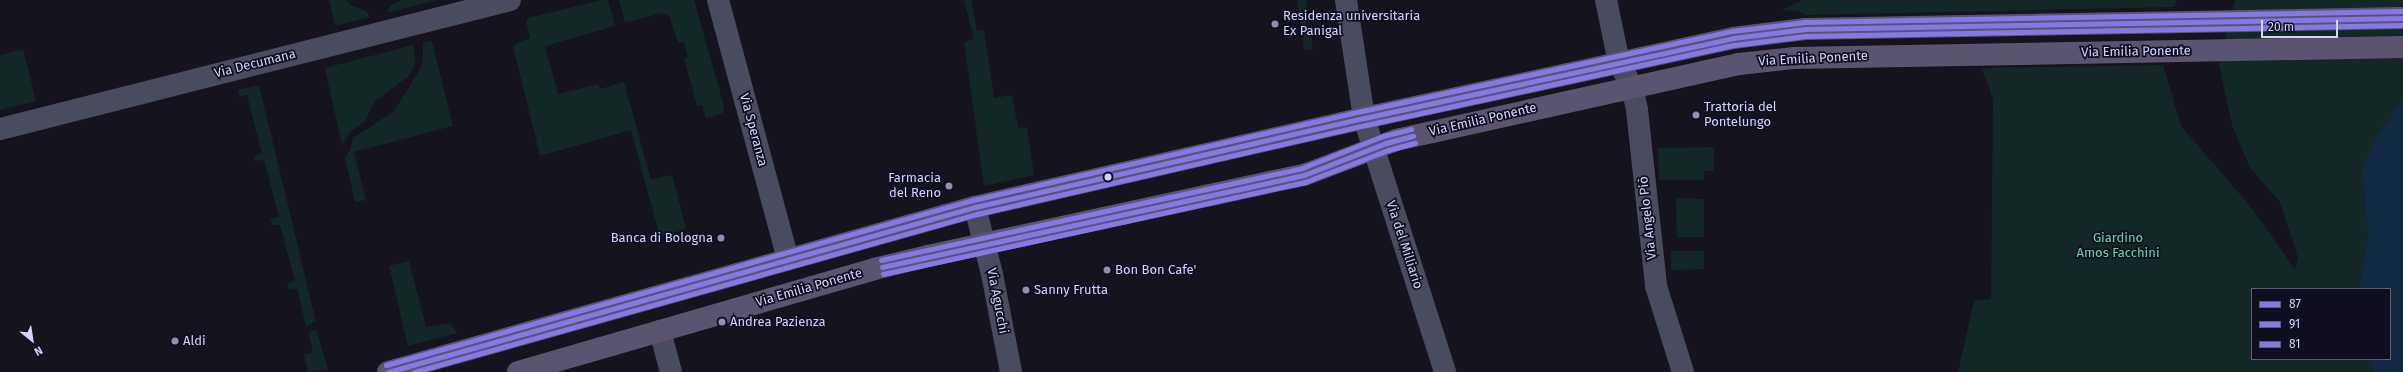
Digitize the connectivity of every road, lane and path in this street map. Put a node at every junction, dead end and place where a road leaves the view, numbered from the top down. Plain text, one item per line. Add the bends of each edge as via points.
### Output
1 (510, 0) edge
2 (718, 0) edge
3 (1346, 0) edge
4 (1606, 0) edge
5 (2403, 18) edge
6 (2403, 47) edge
7 (1619, 63) junction
8 (1632, 86) junction
9 (1364, 118) junction
10 (0, 129) edge
11 (1373, 148) junction
12 (976, 207) junction
13 (985, 244) junction
14 (788, 259) junction
15 (660, 331) junction
16 (388, 372) edge
17 (518, 372) edge
18 (671, 372) edge
19 (1011, 372) edge
20 (1445, 372) edge
21 (1683, 372) edge

1 - 10 street, Via Decumana
2 - 14 street, Via Speranza
3 - 9 street
4 - 7 street
5 - 7 main road, Via Emilia Ponente via 1805,29 1733,38
6 - 8 main road, Via Emilia Ponente via 1806,58 1750,62
7 - 8 street, Via Angelo Piò
7 - 9 main road, Via Emilia Ponente
8 - 11 main road, Via Emilia Ponente via 1420,134
8 - 21 street, Via Angelo Piò via 1637,110 1656,286
9 - 11 street, Via del Milliario
9 - 12 main road, Via Emilia Ponente
11 - 13 main road, Via Emilia Ponente via 1304,175
11 - 20 street, Via del Milliario
12 - 13 street, Via Agucchi
12 - 14 main road, Via Emilia Ponente
13 - 15 main road, Via Emilia Ponente via 874,269
13 - 19 street, Via Agucchi
14 - 16 main road, Via Emilia Ponente via 488,346
15 - 17 main road, Via Emilia Ponente
15 - 18 street

